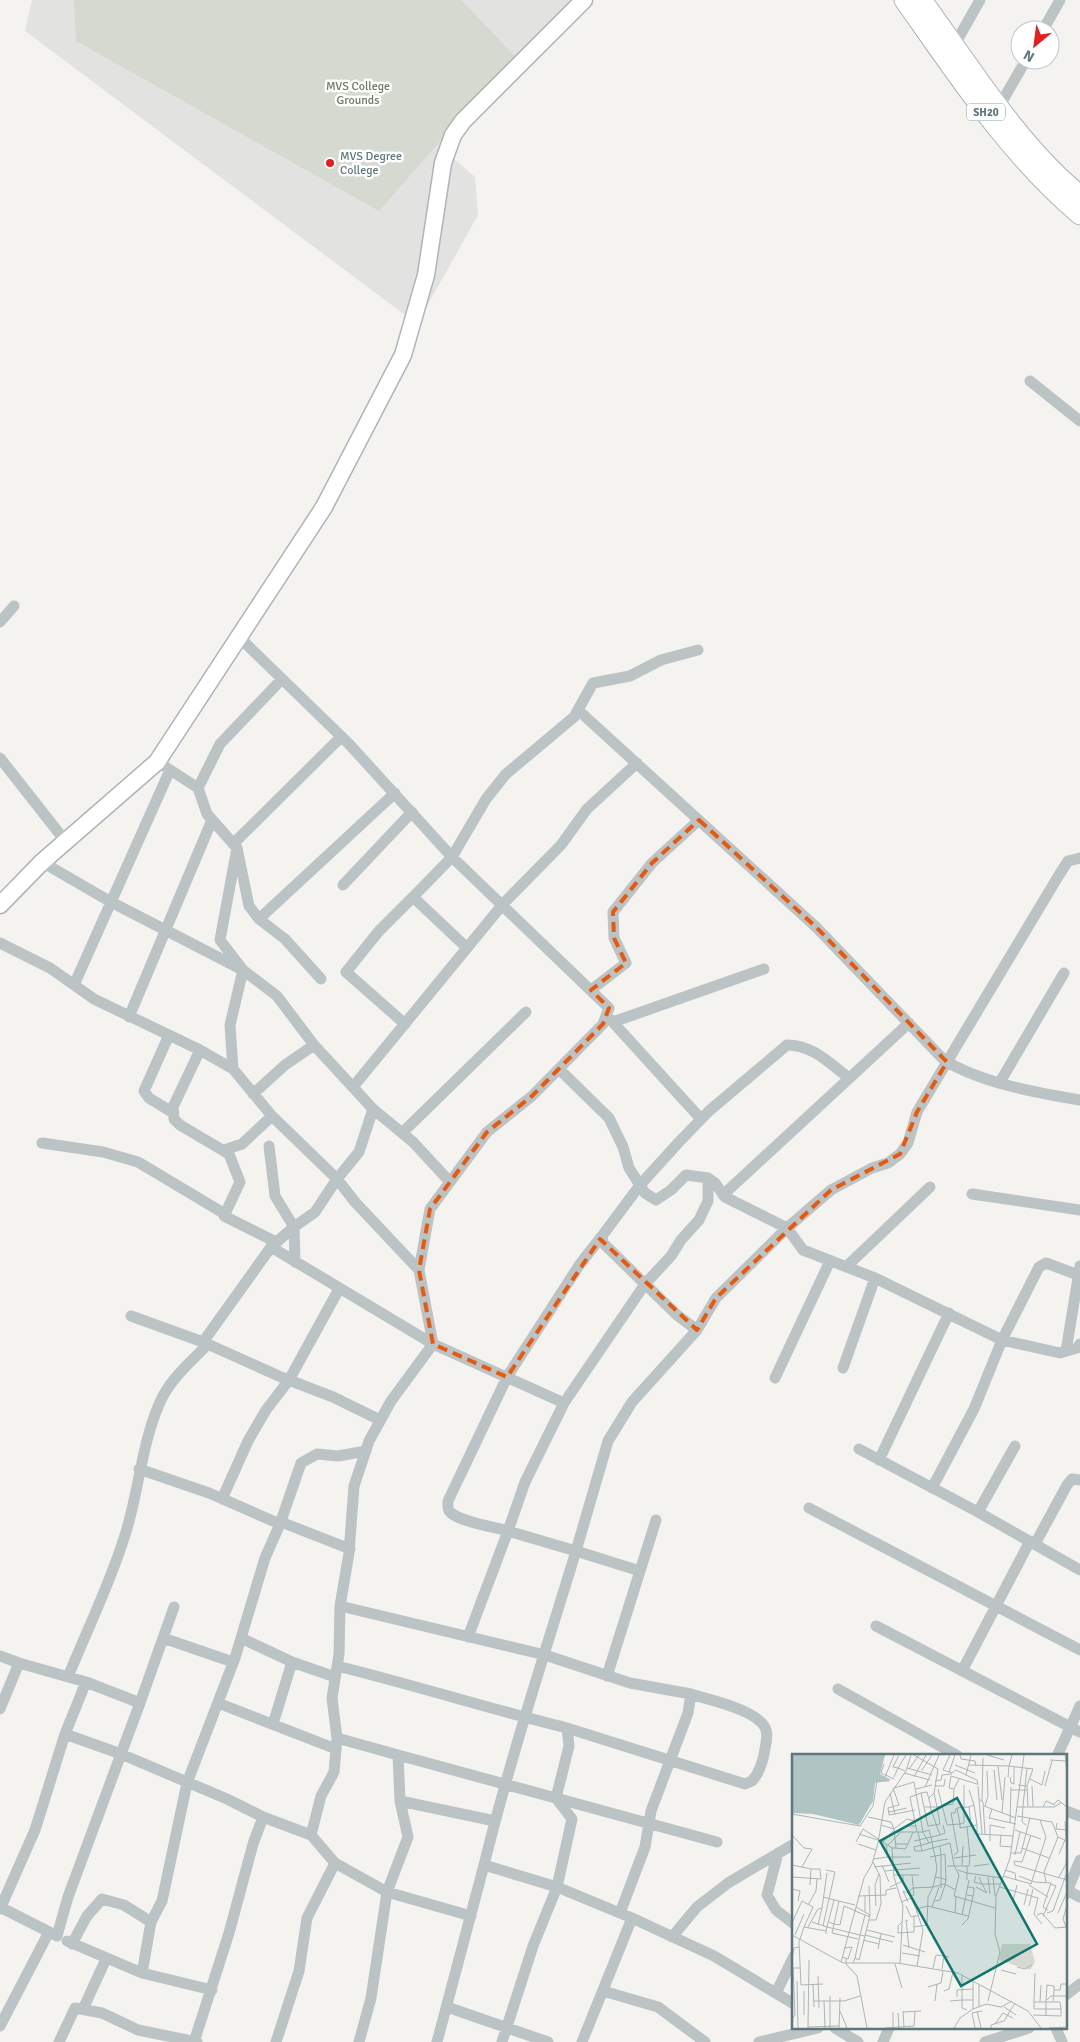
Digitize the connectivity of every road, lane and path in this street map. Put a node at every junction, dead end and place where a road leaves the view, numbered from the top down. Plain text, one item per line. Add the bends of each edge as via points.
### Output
1 (584, 0) edge
2 (904, 0) edge
3 (922, 0) edge
4 (980, 0) edge
5 (1060, 0) edge
6 (1049, 20) edge
7 (955, 44) junction
8 (1020, 70) edge
9 (996, 113) junction
10 (1075, 195) edge
11 (1080, 215) edge
12 (1030, 381) dead end
13 (1080, 421) edge
14 (14, 606) dead end
15 (0, 622) edge
16 (239, 637) junction
17 (698, 650) dead end
18 (282, 679) junction
19 (578, 710) junction
20 (341, 737) junction
21 (0, 758) edge
22 (637, 763) junction
23 (164, 766) junction
24 (198, 788) junction
25 (395, 793) junction
26 (412, 812) junction
27 (212, 820) junction
28 (699, 820) junction
29 (66, 842) junction
30 (235, 846) junction
31 (452, 857) junction
32 (1080, 858) edge
33 (42, 862) junction
34 (343, 885) dead end
35 (413, 897) junction
36 (111, 902) junction
37 (503, 904) junction
38 (0, 905) edge
39 (259, 919) junction
40 (164, 929) junction
41 (0, 943) edge
42 (467, 948) junction
43 (764, 969) dead end
44 (243, 970) junction
45 (1064, 973) dead end
46 (321, 979) dead end
47 (74, 985) junction
48 (591, 990) junction
49 (526, 1012) dead end
50 (129, 1017) junction
51 (610, 1019) junction
52 (909, 1022) junction
53 (405, 1024) junction
54 (169, 1035) junction
55 (314, 1045) junction
56 (200, 1050) junction
57 (947, 1062) junction
58 (233, 1069) junction
59 (559, 1069) junction
60 (849, 1078) junction
61 (1000, 1082) junction
62 (353, 1087) junction
63 (253, 1094) junction
64 (1080, 1100) edge
65 (373, 1110) junction
66 (172, 1112) junction
67 (272, 1116) junction
68 (701, 1119) junction
69 (402, 1133) junction
70 (42, 1143) dead end
71 (269, 1146) dead end
72 (229, 1154) junction
73 (708, 1178) junction
74 (337, 1179) junction
75 (450, 1182) junction
76 (640, 1185) junction
77 (930, 1187) dead end
78 (723, 1194) junction
79 (972, 1194) dead end
80 (1080, 1210) edge
81 (225, 1214) junction
82 (294, 1227) junction
83 (787, 1228) junction
84 (602, 1236) junction
85 (273, 1244) junction
86 (830, 1261) junction
87 (295, 1262) junction
88 (846, 1267) junction
89 (420, 1270) junction
90 (1079, 1271) edge
91 (875, 1278) junction
92 (645, 1284) junction
93 (339, 1289) junction
94 (949, 1313) junction
95 (131, 1316) dead end
96 (697, 1330) junction
97 (1002, 1340) junction
98 (206, 1343) junction
99 (433, 1344) junction
100 (1076, 1348) edge
101 (843, 1368) dead end
102 (507, 1377) junction
103 (775, 1378) dead end
104 (289, 1380) junction
105 (564, 1403) junction
106 (380, 1420) junction
107 (1015, 1446) dead end
108 (859, 1449) dead end
109 (366, 1451) junction
110 (879, 1460) junction
111 (139, 1469) junction
112 (1080, 1480) edge
113 (932, 1488) junction
114 (222, 1499) junction
115 (810, 1508) dead end
116 (978, 1512) junction
117 (656, 1520) dead end
118 (281, 1523) junction
119 (508, 1530) junction
120 (1033, 1543) junction
121 (350, 1549) junction
122 (576, 1551) junction
123 (1080, 1570) edge
124 (640, 1571) junction
125 (997, 1605) junction
126 (340, 1606) junction
127 (174, 1607) dead end
128 (876, 1626) dead end
129 (468, 1637) junction
130 (163, 1638) junction
131 (241, 1638) junction
132 (1080, 1650) edge
133 (544, 1655) junction
134 (0, 1656) edge
135 (234, 1662) junction
136 (292, 1662) junction
137 (18, 1663) junction
138 (962, 1671) junction
139 (336, 1672) junction
140 (607, 1676) junction
141 (68, 1677) junction
142 (86, 1682) junction
143 (838, 1689) dead end
144 (691, 1694) junction
145 (140, 1703) junction
146 (218, 1703) junction
147 (1080, 1706) edge
148 (0, 1709) edge
149 (525, 1718) junction
150 (273, 1724) junction
151 (566, 1728) junction
152 (1075, 1730) edge
153 (65, 1734) junction
154 (337, 1744) junction
155 (121, 1754) junction
156 (398, 1754) junction
157 (954, 1754) edge
158 (1059, 1754) edge
159 (669, 1761) junction
160 (504, 1782) junction
161 (187, 1783) junction
162 (556, 1798) junction
163 (400, 1800) junction
164 (1068, 1812) edge
165 (1080, 1816) edge
166 (264, 1817) junction
167 (495, 1821) junction
168 (649, 1824) junction
169 (311, 1835) junction
170 (717, 1842) dead end
171 (792, 1845) edge
172 (778, 1853) junction
173 (1080, 1860) edge
174 (335, 1863) junction
175 (484, 1865) junction
176 (557, 1887) junction
177 (1068, 1890) edge
178 (387, 1892) junction
179 (1068, 1892) edge
180 (1080, 1897) edge
181 (1, 1908) edge
182 (620, 1913) junction
183 (471, 1916) junction
184 (632, 1918) junction
185 (151, 1922) junction
186 (792, 1922) edge
187 (53, 1934) junction
188 (672, 1937) junction
189 (72, 1944) junction
190 (106, 1959) junction
191 (792, 1960) edge
192 (142, 1973) junction
193 (1080, 1984) edge
194 (212, 1990) junction
195 (603, 1991) junction
196 (776, 1993) junction
197 (1068, 1993) edge
198 (792, 2003) edge
199 (446, 2006) junction
200 (83, 2009) junction
201 (0, 2026) edge
202 (507, 2028) junction
203 (810, 2030) edge
204 (838, 2030) edge
205 (888, 2030) edge
206 (1020, 2030) edge
207 (1057, 2030) edge
208 (989, 2037) edge
209 (195, 2041) edge
210 (59, 2042) edge
211 (276, 2042) edge
212 (359, 2042) edge
213 (436, 2042) edge
214 (502, 2042) edge
215 (548, 2042) edge
216 (582, 2042) edge
217 (705, 2042) edge
218 (759, 2042) edge
219 (858, 2042) edge
220 (883, 2042) edge
221 (1062, 2042) edge

1 - 16 street via 463,121 453,136 441,174 426,275 403,355 324,508
2 - 9 main road, SH20
3 - 7 main road, SH20
4 - 7 street
5 - 6 street
7 - 9 main road, SH20
8 - 9 street
9 - 10 main road, SH20
10 - 11 main road, SH20
12 - 13 street
14 - 15 street
16 - 18 street
16 - 23 street
17 - 19 street via 661,660 630,676 593,683
18 - 20 street
18 - 24 street via 220,744
19 - 22 street
19 - 31 street via 574,717 506,774 486,799
20 - 25 street
20 - 30 street
21 - 29 street
22 - 28 street
22 - 37 street via 586,810 561,845
23 - 24 street
23 - 29 street
23 - 36 street
24 - 27 street
25 - 26 street
25 - 39 street
26 - 31 street
26 - 34 street
27 - 30 street
27 - 40 street
28 - 48 street via 652,863 613,912 614,938 626,963
28 - 52 street via 816,927
29 - 33 street
30 - 39 street via 249,906
30 - 44 street via 226,919 220,940
31 - 35 street
31 - 37 street
32 - 57 street via 1068,861
33 - 36 street
33 - 38 street
35 - 42 street
35 - 53 street via 378,931 346,972
36 - 40 street
36 - 47 street
37 - 42 street
37 - 48 street
39 - 46 street via 285,939
40 - 44 street
40 - 50 street
41 - 47 street via 50,968
42 - 53 street
43 - 51 street
44 - 55 street via 278,996
44 - 58 street via 230,1025
45 - 61 street
47 - 50 street
48 - 51 street via 609,1008
49 - 69 street
50 - 54 street
51 - 59 street
51 - 68 street
52 - 57 street
52 - 60 street
53 - 62 street
54 - 56 street
54 - 66 street via 144,1091 149,1098
55 - 62 street
55 - 63 street via 285,1065
56 - 58 street
56 - 66 street
57 - 61 street
57 - 83 street via 918,1112 908,1143 900,1154 831,1190
58 - 63 street
59 - 75 street via 532,1096 487,1132
59 - 76 street via 609,1118 629,1168
60 - 68 street via 815,1052 801,1045 787,1045
60 - 78 street
61 - 64 street
62 - 65 street
63 - 67 street
65 - 69 street
65 - 74 street via 359,1152
66 - 72 street via 180,1126
67 - 72 street via 242,1144 228,1149
67 - 74 street
68 - 76 street
69 - 75 street
70 - 81 street via 103,1152 138,1162
71 - 82 street via 275,1196
72 - 81 street via 240,1182
73 - 76 street via 686,1175 656,1200
73 - 78 street
73 - 92 street via 708,1201 699,1220
74 - 82 street via 315,1212
74 - 89 street
75 - 89 street via 430,1209
76 - 84 street
77 - 88 street
78 - 83 street
79 - 80 street
81 - 85 street
82 - 85 street
82 - 87 street
83 - 86 street via 803,1250
83 - 96 street via 716,1298
84 - 92 street via 603,1243
84 - 102 street via 580,1264
85 - 87 street
85 - 98 street
86 - 88 street
86 - 103 street
87 - 93 street
88 - 91 street
89 - 99 street
90 - 97 street via 1042,1263
90 - 100 street
91 - 94 street
91 - 101 street
92 - 96 street
92 - 105 street
93 - 99 street
93 - 104 street
94 - 97 street
94 - 110 street
95 - 98 street
96 - 122 street via 632,1402 608,1441
97 - 100 street via 1060,1353
97 - 113 street via 974,1409
98 - 104 street
98 - 111 street via 178,1373 160,1402
99 - 102 street
99 - 106 street
102 - 105 street
102 - 119 street via 448,1501 448,1508 459,1518
104 - 106 street
104 - 114 street via 248,1441
105 - 119 street via 525,1482
106 - 109 street
107 - 116 street
108 - 110 street
109 - 118 street via 338,1456 317,1454 302,1463
109 - 121 street via 354,1486
110 - 113 street
111 - 114 street
111 - 141 street via 129,1523 114,1569
112 - 120 street via 1072,1479 1067,1485
113 - 116 street
114 - 118 street
115 - 125 street
116 - 120 street
117 - 124 street
118 - 121 street
118 - 131 street via 265,1558
119 - 122 street
119 - 129 street
120 - 123 street
120 - 125 street
121 - 126 street
122 - 124 street
122 - 133 street
124 - 140 street
125 - 132 street
125 - 138 street
126 - 129 street
126 - 139 street
127 - 130 street
128 - 138 street
129 - 133 street
130 - 135 street
130 - 145 street
131 - 135 street
131 - 136 street
133 - 140 street
133 - 149 street
134 - 137 street
135 - 146 street
136 - 139 street
136 - 150 street
137 - 141 street
137 - 148 street
138 - 152 street
139 - 149 street via 407,1683
139 - 154 street via 332,1698
140 - 144 street
141 - 142 street
142 - 145 street
142 - 153 street
143 - 157 street
144 - 159 street via 688,1713
144 - 159 street via 752,1714 761,1722 766,1737 763,1761 752,1781 745,1784
145 - 155 street
146 - 150 street
146 - 161 street
147 - 152 street
149 - 151 street
149 - 160 street
150 - 154 street
151 - 159 street
151 - 162 street via 568,1746
152 - 158 street
153 - 155 street
153 - 181 street via 35,1830
154 - 156 street
154 - 169 street via 334,1772 320,1796
155 - 161 street
155 - 187 street
156 - 160 street
156 - 163 street
159 - 168 street
160 - 162 street
160 - 167 street
161 - 166 street
161 - 185 street via 162,1901
162 - 168 street
162 - 176 street via 572,1819
163 - 167 street
163 - 178 street via 408,1837
164 - 165 street
166 - 169 street
166 - 194 street via 253,1844
167 - 175 street
168 - 170 street
168 - 182 street via 645,1847
169 - 174 street
171 - 172 street
172 - 186 street via 767,1895 776,1910
172 - 188 street via 697,1907
173 - 177 street
174 - 178 street
174 - 211 street via 307,1918 300,1970
175 - 176 street
175 - 183 street
176 - 182 street
176 - 202 street via 533,1946
178 - 183 street
178 - 212 street via 371,1998
179 - 180 street
181 - 187 street
182 - 184 street
183 - 199 street
184 - 188 street
184 - 195 street
185 - 189 street via 124,1905 102,1899 87,1916
185 - 192 street
187 - 189 street
187 - 201 street
188 - 196 street via 714,1956
189 - 190 street
190 - 192 street
190 - 200 street
191 - 196 street
192 - 194 street
193 - 197 street
194 - 209 street
195 - 216 street
195 - 217 street via 658,2007
196 - 198 street
199 - 202 street
199 - 213 street
200 - 209 street via 102,2013 138,2030
200 - 210 street via 75,2008
202 - 214 street
202 - 215 street
203 - 218 street
204 - 219 street
205 - 220 street
206 - 208 street
207 - 221 street

